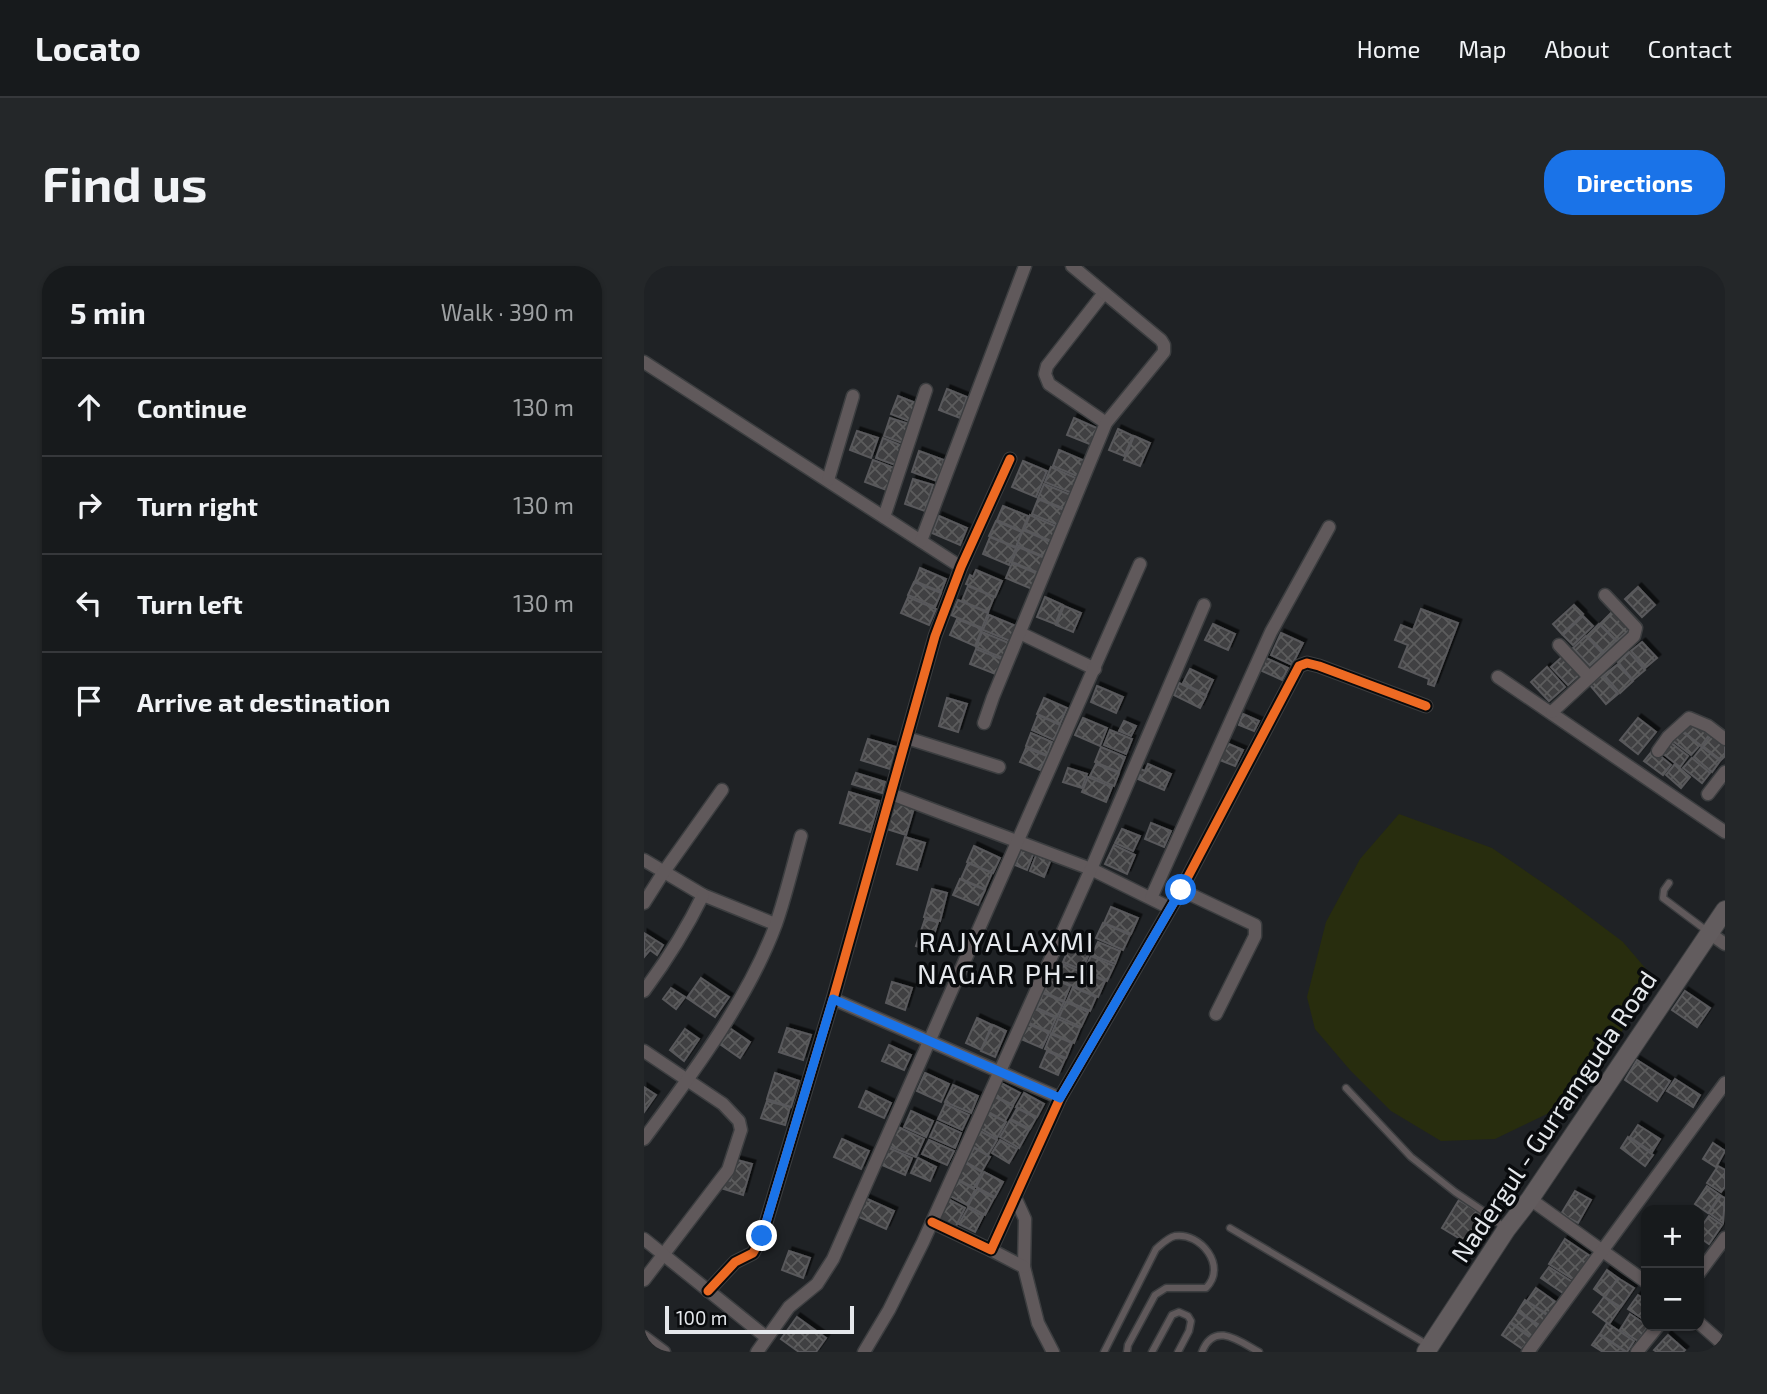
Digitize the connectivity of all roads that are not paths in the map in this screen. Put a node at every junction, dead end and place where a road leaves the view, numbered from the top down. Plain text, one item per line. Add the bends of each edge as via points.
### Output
1 (1025, 266) edge
2 (1072, 266) edge
3 (1104, 293) junction
4 (644, 362) edge
5 (926, 390) dead end
6 (853, 396) dead end
7 (1106, 423) junction
8 (1010, 459) dead end
9 (828, 480) junction
10 (884, 517) junction
11 (1329, 527) dead end
12 (921, 541) junction
13 (1140, 564) dead end
14 (961, 567) junction
15 (1605, 594) dead end
16 (1204, 604) dead end
17 (1020, 634) junction
18 (1559, 645) dead end
19 (1095, 669) junction
20 (1498, 677) dead end
21 (1589, 677) junction
22 (1426, 706) dead end
23 (1552, 712) junction
24 (985, 723) dead end
25 (907, 738) junction
26 (1725, 739) edge
27 (1658, 751) dead end
28 (999, 767) dead end
29 (1725, 772) edge
30 (722, 790) dead end
31 (891, 794) junction
32 (1708, 794) dead end
33 (1725, 832) edge
34 (801, 836) dead end
35 (1020, 841) junction
36 (644, 860) edge
37 (1091, 869) junction
38 (663, 873) junction
39 (1669, 883) dead end
40 (1181, 890) junction
41 (703, 895) junction
42 (1151, 898) junction
43 (644, 903) edge
44 (1170, 908) junction
45 (1725, 910) edge
46 (775, 925) junction
47 (1708, 932) junction
48 (1725, 944) edge
49 (644, 991) edge
50 (833, 999) junction
51 (1216, 1014) dead end
52 (929, 1041) junction
53 (644, 1051) edge
54 (998, 1071) junction
55 (687, 1081) junction
56 (1725, 1083) edge
57 (1346, 1088) dead end
58 (1060, 1098) junction
59 (644, 1139) edge
60 (1015, 1197) junction
61 (1530, 1199) junction
62 (932, 1222) junction
63 (1230, 1228) dead end
64 (1506, 1230) junction
65 (1725, 1238) edge
66 (644, 1239) edge
67 (990, 1250) junction
68 (1602, 1250) junction
69 (663, 1253) junction
70 (1024, 1267) junction
71 (1703, 1268) edge
72 (1641, 1278) edge
73 (644, 1280) edge
74 (708, 1291) junction
75 (1704, 1326) edge
76 (1654, 1331) edge
77 (644, 1337) edge
78 (766, 1337) junction
79 (1723, 1339) edge
80 (1428, 1349) edge
81 (664, 1352) edge
82 (757, 1352) edge
83 (863, 1352) edge
84 (1053, 1352) edge
85 (1104, 1352) edge
86 (1127, 1352) edge
87 (1152, 1352) edge
88 (1178, 1352) edge
89 (1202, 1352) edge
90 (1259, 1352) edge
91 (1528, 1352) edge
92 (1637, 1352) edge

1 - 12 street
2 - 3 street
3 - 7 street via 1164,345 1164,352
3 - 7 street via 1045,374 1049,384
4 - 9 street
5 - 10 street
6 - 9 street
7 - 17 street
8 - 14 street
9 - 10 street
10 - 12 street
11 - 42 street via 1271,632
12 - 14 street
13 - 19 street
14 - 25 street via 935,636
15 - 21 street via 1636,628 1634,636
16 - 37 street
17 - 19 street
17 - 24 street
18 - 21 street
19 - 35 street
20 - 23 street
21 - 23 street
22 - 40 street via 1319,666 1299,666
23 - 33 street
25 - 28 street
25 - 31 street
26 - 27 street via 1689,718
29 - 32 street
30 - 38 street
31 - 35 street
31 - 50 street
34 - 46 street
35 - 37 street
35 - 52 street
36 - 38 street
37 - 42 street
37 - 54 street
38 - 41 street
38 - 43 street
39 - 47 lane via 1663,898
40 - 44 street
40 - 51 street via 1255,925 1255,936
41 - 46 street
41 - 49 street via 682,937
42 - 44 street
44 - 58 street
45 - 47 main road, Nadergul - Gurramguda Road
46 - 55 street via 741,996
47 - 48 street
47 - 61 main road, Nadergul - Gurramguda Road
50 - 52 street
50 - 74 street via 757,1247 735,1262
52 - 54 street
52 - 78 street via 833,1259 817,1284 789,1307
53 - 55 street
54 - 58 street
54 - 62 street
55 - 59 street
55 - 69 street via 723,1104 741,1130 728,1170
56 - 68 street
57 - 64 lane via 1411,1157
58 - 60 street
60 - 67 street
60 - 70 street via 1025,1219
61 - 64 main road, Nadergul - Gurramguda Road
61 - 68 street
62 - 67 street
62 - 83 street
63 - 80 lane
64 - 80 main road, Nadergul - Gurramguda Road
65 - 71 street
66 - 69 street
67 - 70 street
68 - 72 street
68 - 91 street
69 - 73 street
69 - 74 street
70 - 84 street via 1038,1323
74 - 78 street
75 - 79 street
76 - 92 street
77 - 81 street
78 - 82 street
85 - 86 lane via 1156,1249 1177,1236 1190,1239 1211,1254 1213,1281 1206,1288 1166,1288 1156,1296
87 - 88 lane via 1178,1312 1191,1321
89 - 90 lane via 1207,1340 1216,1335

